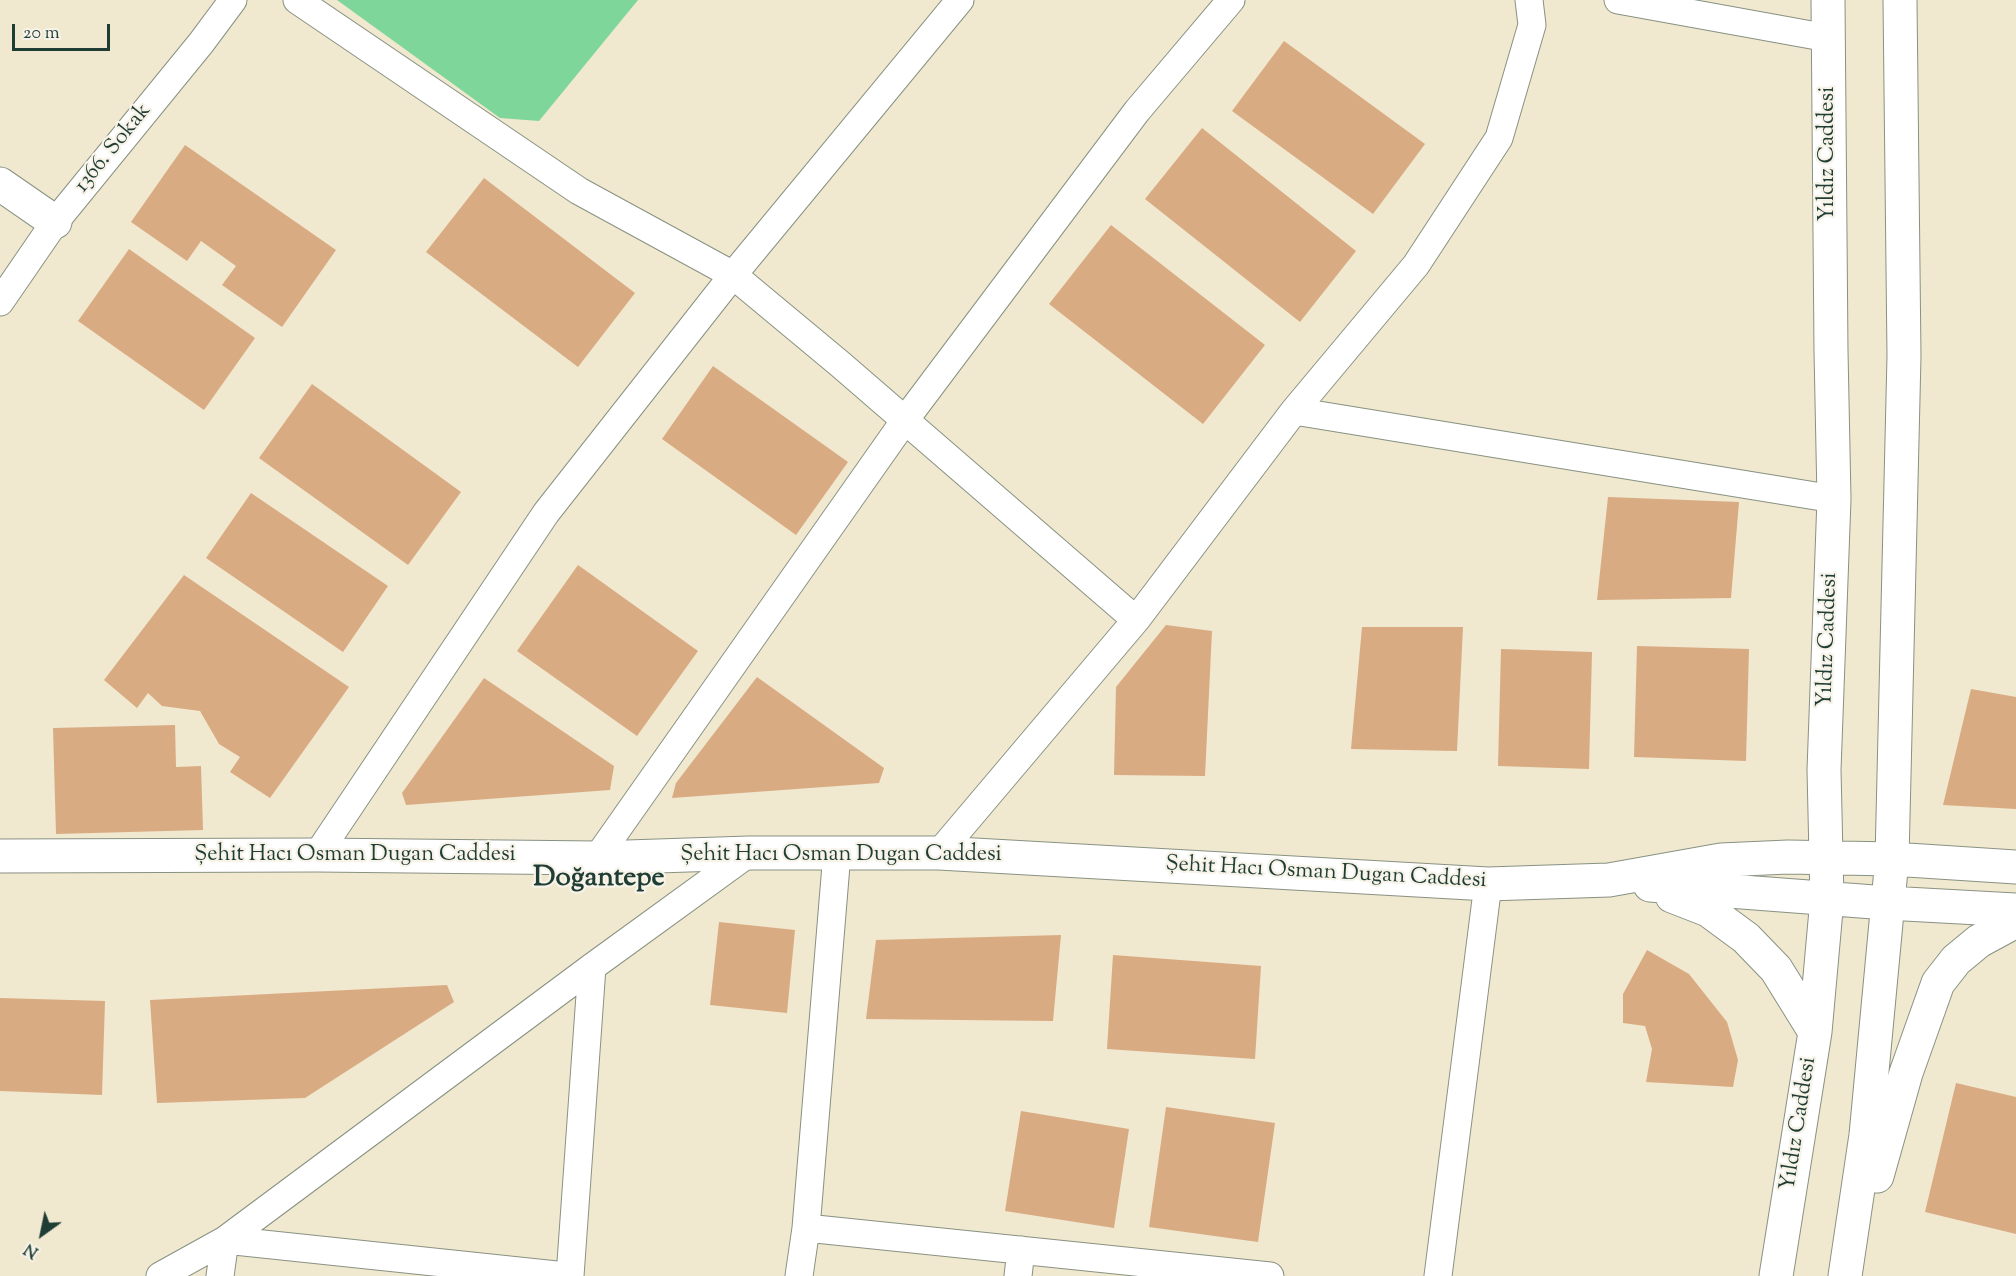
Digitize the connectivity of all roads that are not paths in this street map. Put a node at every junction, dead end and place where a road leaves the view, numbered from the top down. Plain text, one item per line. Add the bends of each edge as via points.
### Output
1 (233, 0) edge
2 (297, 0) edge
3 (960, 0) edge
4 (1231, 0) edge
5 (1529, 0) edge
6 (1618, 0) edge
7 (1828, 0) edge
8 (1900, 0) edge
9 (1828, 38) junction
10 (0, 184) edge
11 (55, 222) junction
12 (733, 275) junction
13 (0, 302) edge
14 (1294, 411) junction
15 (905, 420) junction
16 (1834, 499) junction
17 (1136, 620) junction
18 (749, 853) junction
19 (837, 853) junction
20 (939, 853) junction
21 (317, 855) junction
22 (0, 856) edge
23 (597, 858) junction
24 (1827, 858) junction
25 (1892, 859) junction
26 (2016, 867) edge
27 (1609, 880) junction
28 (1488, 884) junction
29 (1646, 885) junction
30 (1827, 899) junction
31 (1887, 903) junction
32 (2016, 910) edge
33 (2016, 921) edge
34 (592, 967) junction
35 (1815, 1032) junction
36 (806, 1228) junction
37 (225, 1240) junction
38 (1020, 1263) edge
39 (160, 1276) edge
40 (220, 1276) edge
41 (568, 1276) edge
42 (799, 1276) edge
43 (1270, 1276) edge
44 (1438, 1276) edge
45 (1776, 1276) edge
46 (1847, 1276) edge

1 - 11 street, 1366. Sokak
2 - 12 street via 579,191
3 - 12 street
4 - 15 street via 1137,111
5 - 14 street via 1532,25 1499,138 1410,272
6 - 9 street
7 - 9 main road, Yıldız Caddesi
8 - 25 main road via 1904,356
9 - 16 main road, Yıldız Caddesi
10 - 11 main road
11 - 13 street, 1366. Sokak
12 - 15 street
12 - 21 street via 546,513
14 - 16 street
14 - 17 street
15 - 17 street
15 - 23 street
16 - 24 main road, Yıldız Caddesi via 1824,770
17 - 20 street
18 - 19 main road, Şehit Hacı Osman Dugan Caddesi
18 - 23 main road, Şehit Hacı Osman Dugan Caddesi
18 - 34 street
19 - 20 main road, Şehit Hacı Osman Dugan Caddesi
19 - 36 street
20 - 28 main road, Şehit Hacı Osman Dugan Caddesi
21 - 22 main road, Şehit Hacı Osman Dugan Caddesi
21 - 23 main road, Şehit Hacı Osman Dugan Caddesi
24 - 25 main road
24 - 27 main road via 1721,860
24 - 30 main road, Yıldız Caddesi
25 - 26 main road
25 - 31 main road
27 - 28 main road, Şehit Hacı Osman Dugan Caddesi
27 - 29 main road
28 - 44 street
29 - 30 main road
29 - 35 main road via 1708,910 1746,938 1776,969
30 - 31 main road
30 - 35 main road, Yıldız Caddesi
31 - 32 main road
31 - 46 main road via 1866,1136
33 - 46 main road via 1979,941 1956,960 1938,983 1906,1073
34 - 37 street
34 - 41 street
35 - 45 main road, Yıldız Caddesi
36 - 38 street
36 - 42 street
37 - 39 street
37 - 40 street
37 - 41 street
38 - 43 street

